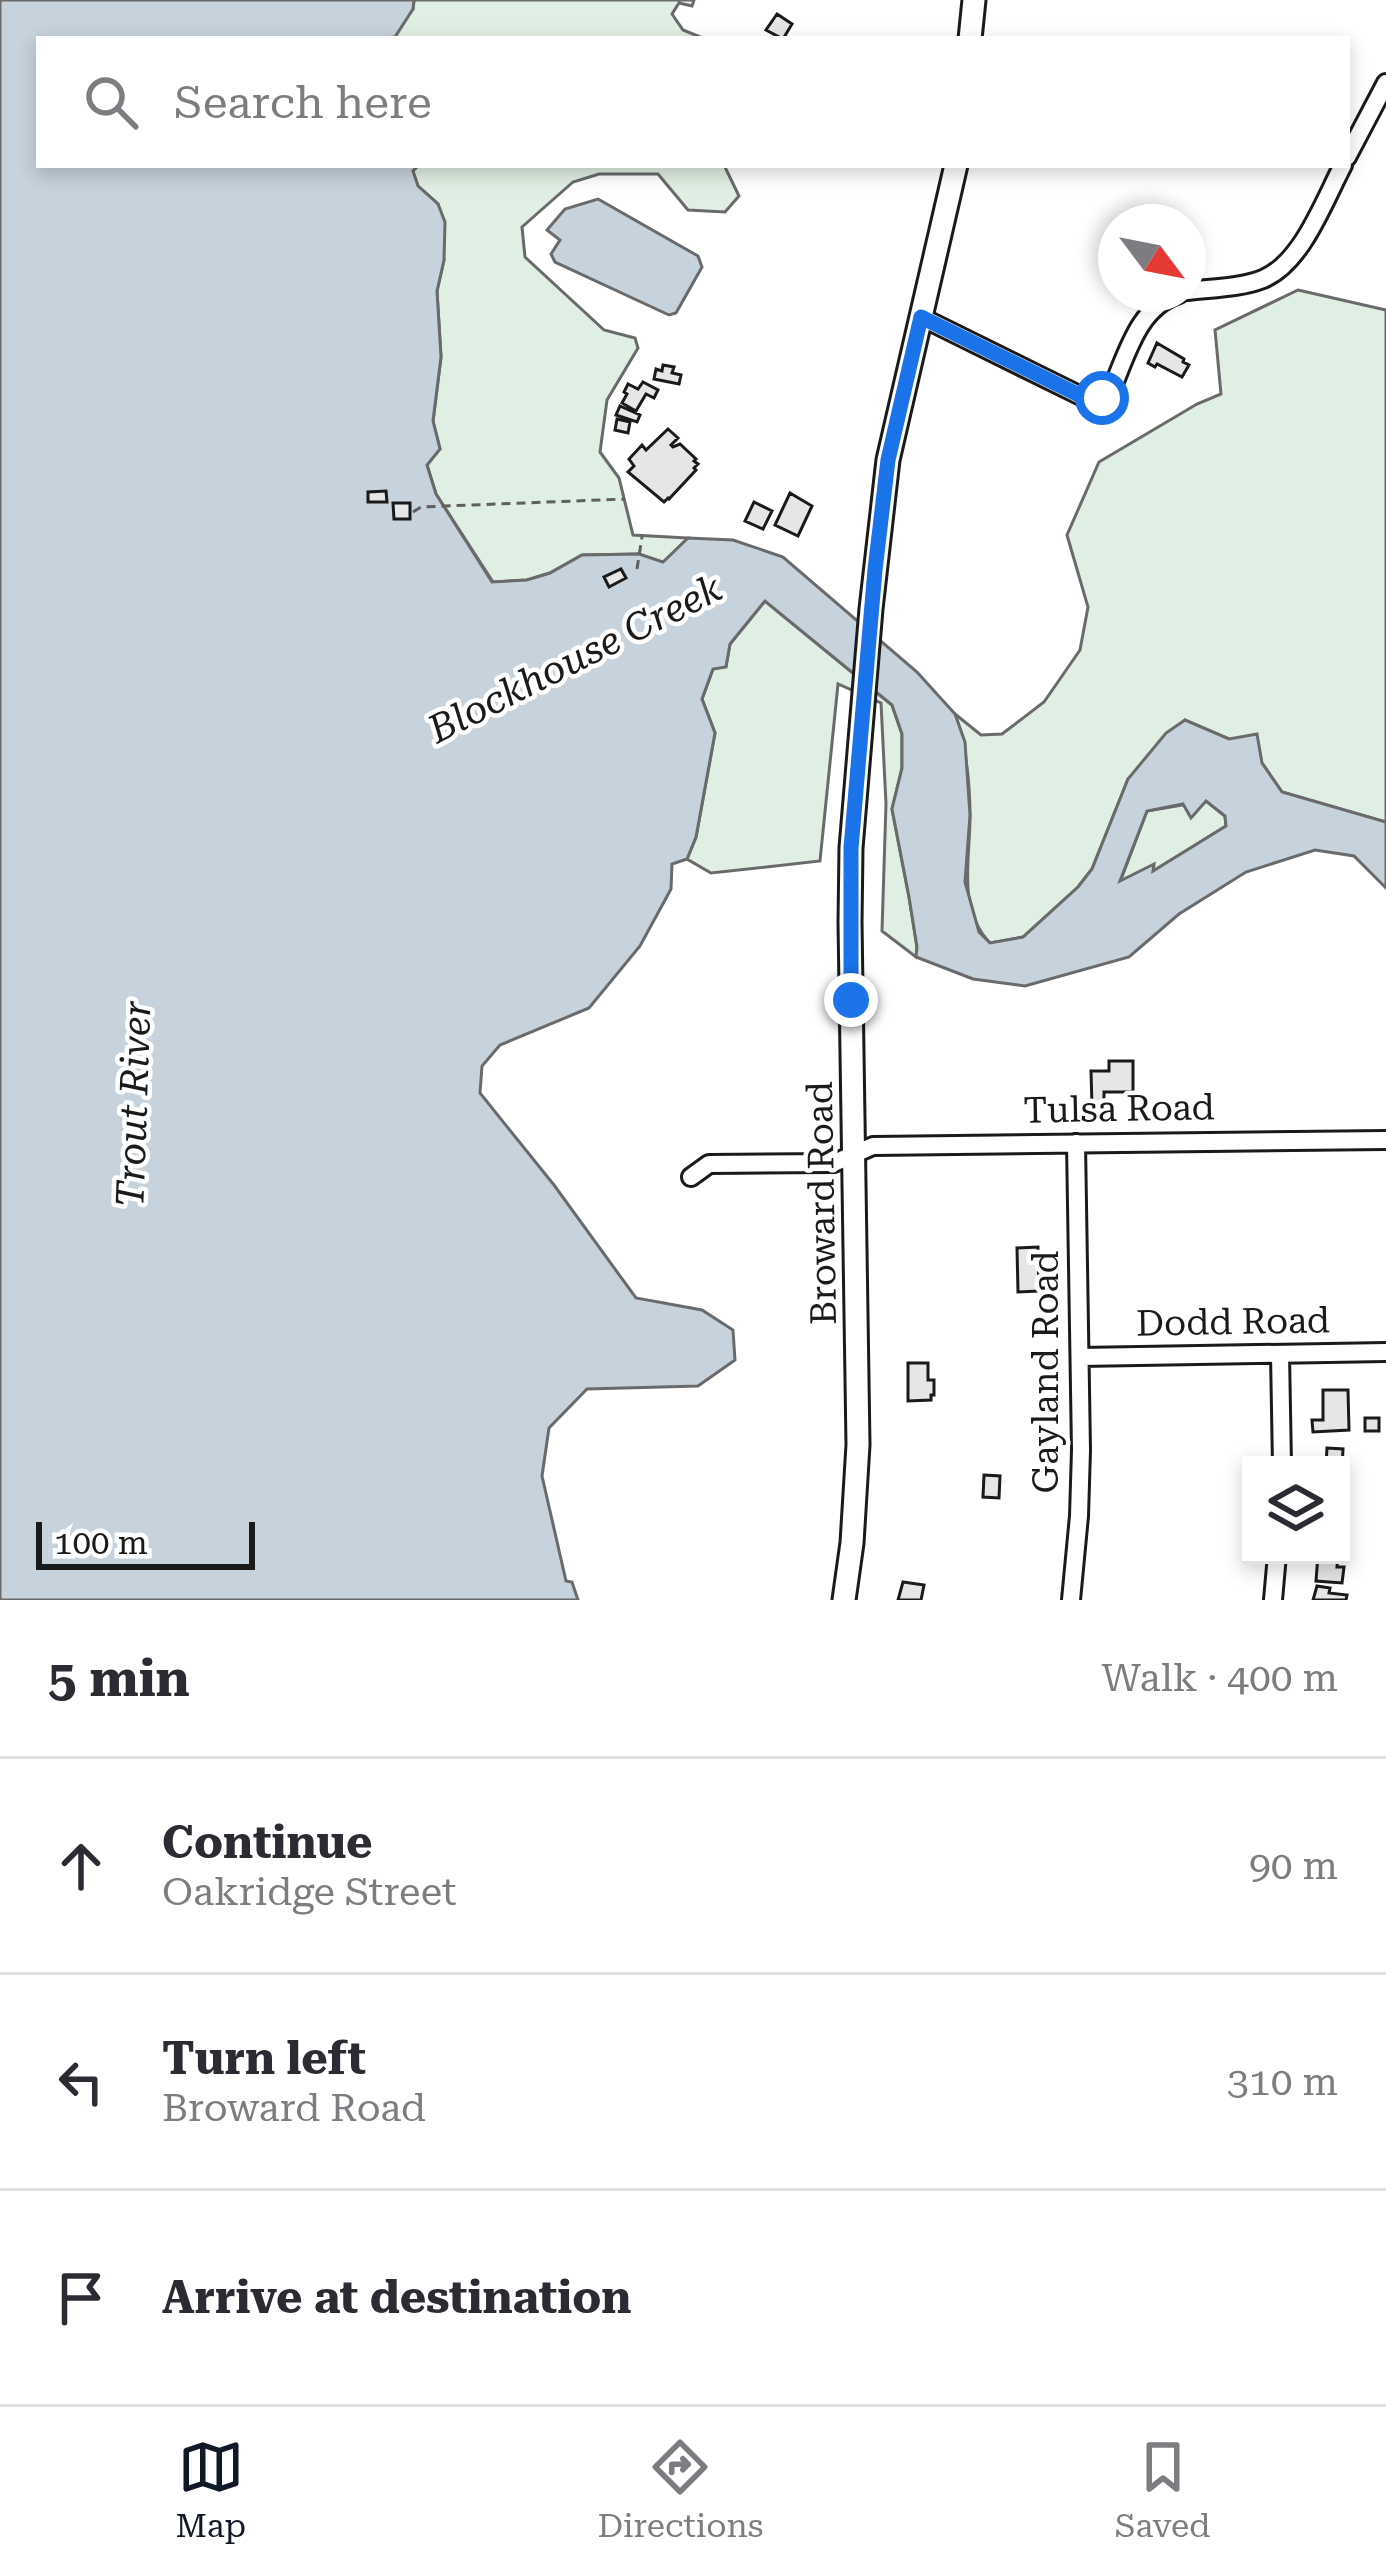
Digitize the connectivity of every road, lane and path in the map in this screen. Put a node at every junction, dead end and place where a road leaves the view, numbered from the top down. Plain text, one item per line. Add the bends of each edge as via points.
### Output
1 (974, 0) edge
2 (970, 36) edge
3 (1386, 83) edge
4 (1350, 151) edge
5 (955, 168) edge
6 (1341, 168) edge
7 (1206, 289) edge
8 (1151, 312) edge
9 (921, 317) junction
10 (625, 499) dead end
11 (413, 512) dead end
12 (642, 537) dead end
13 (637, 569) dead end
14 (1386, 1140) edge
15 (1076, 1143) junction
16 (854, 1154) junction
17 (691, 1177) dead end
18 (1386, 1352) edge
19 (1280, 1354) junction
20 (1080, 1357) junction
21 (1282, 1456) edge
22 (1276, 1564) edge
23 (844, 1600) edge
24 (1071, 1600) edge
25 (1273, 1600) edge

1 - 2 main road
3 - 4 street
5 - 9 main road, Broward Road
6 - 7 street via 1278,271
8 - 9 street via 1113,386 1095,400
9 - 16 main road, Broward Road via 888,460 851,848
10 - 11 path
12 - 13 path
14 - 15 street, Tulsa Road
15 - 16 street, Tulsa Road via 873,1146
15 - 20 street, Gayland Road
16 - 17 street, Tulsa Road via 834,1163 709,1164
16 - 23 main road, Broward Road via 858,1445
18 - 19 street, Dodd Road
19 - 20 street, Dodd Road
19 - 21 street
20 - 24 street, Gayland Road
22 - 25 street

